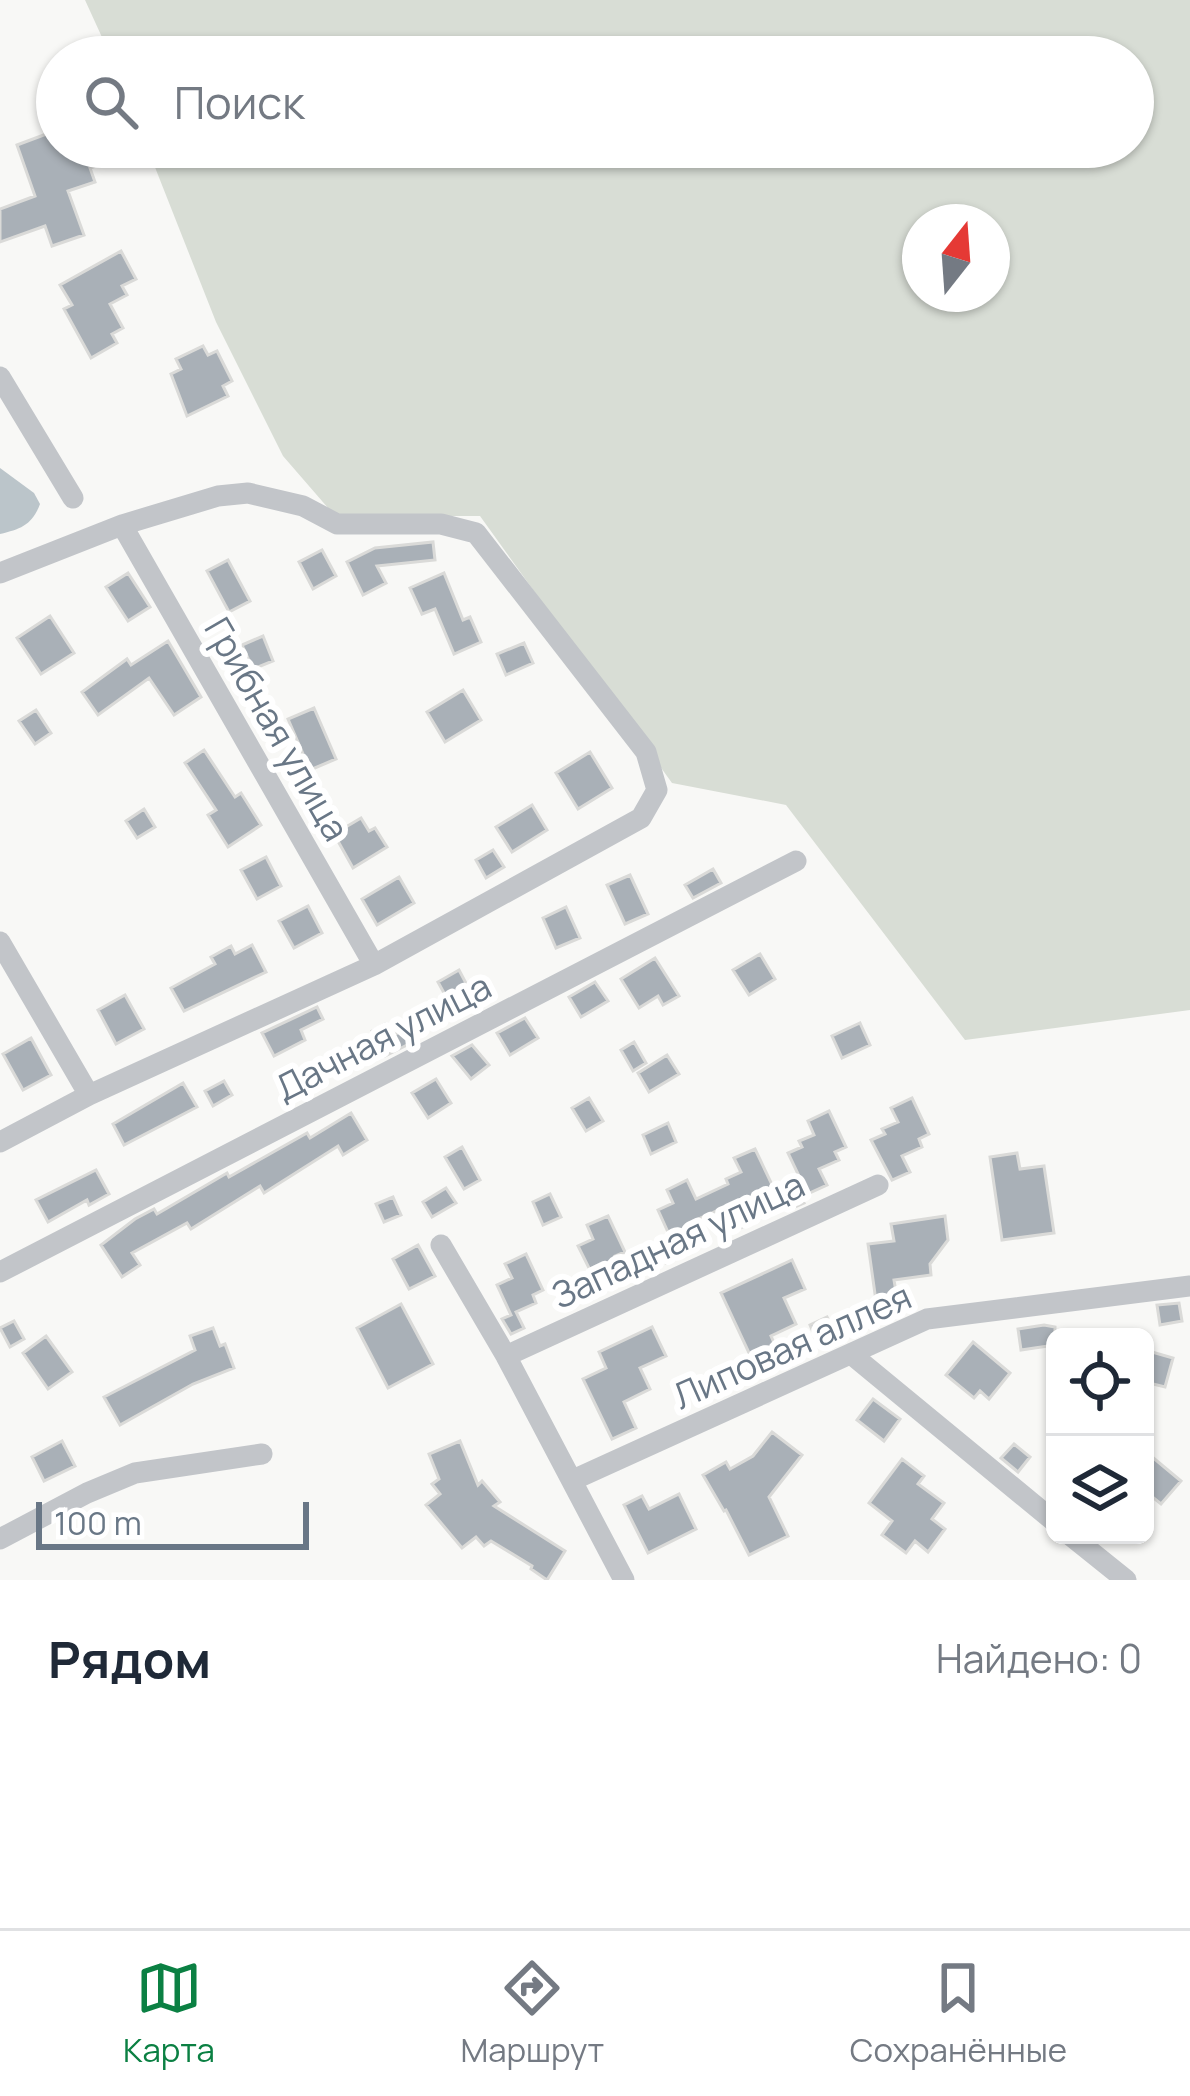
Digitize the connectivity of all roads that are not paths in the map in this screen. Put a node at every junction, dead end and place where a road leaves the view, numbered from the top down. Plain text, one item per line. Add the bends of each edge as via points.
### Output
1 (0, 376) edge
2 (73, 498) dead end
3 (122, 525) junction
4 (0, 573) edge
5 (796, 861) dead end
6 (0, 942) edge
7 (374, 965) junction
8 (89, 1095) junction
9 (0, 1142) edge
10 (878, 1185) dead end
11 (442, 1245) dead end
12 (0, 1272) edge
13 (1190, 1286) edge
14 (851, 1354) junction
15 (506, 1356) junction
16 (262, 1454) dead end
17 (573, 1480) junction
18 (1046, 1515) edge
19 (0, 1539) edge
20 (1081, 1544) edge
21 (624, 1580) edge
22 (1126, 1580) edge

1 - 2 street
3 - 4 street
3 - 7 street, Грибная улица
3 - 7 street via 248,494 303,506 337,524 441,524 476,533 646,752 657,790 641,818
5 - 12 street, Дачная улица
6 - 8 street
7 - 8 street
8 - 9 street
10 - 15 street, Западная улица
11 - 15 street
13 - 14 street, Липовая аллея via 927,1319
14 - 17 street, Липовая аллея
14 - 18 street
15 - 17 street
16 - 19 street via 135,1473
17 - 21 street
20 - 22 street

